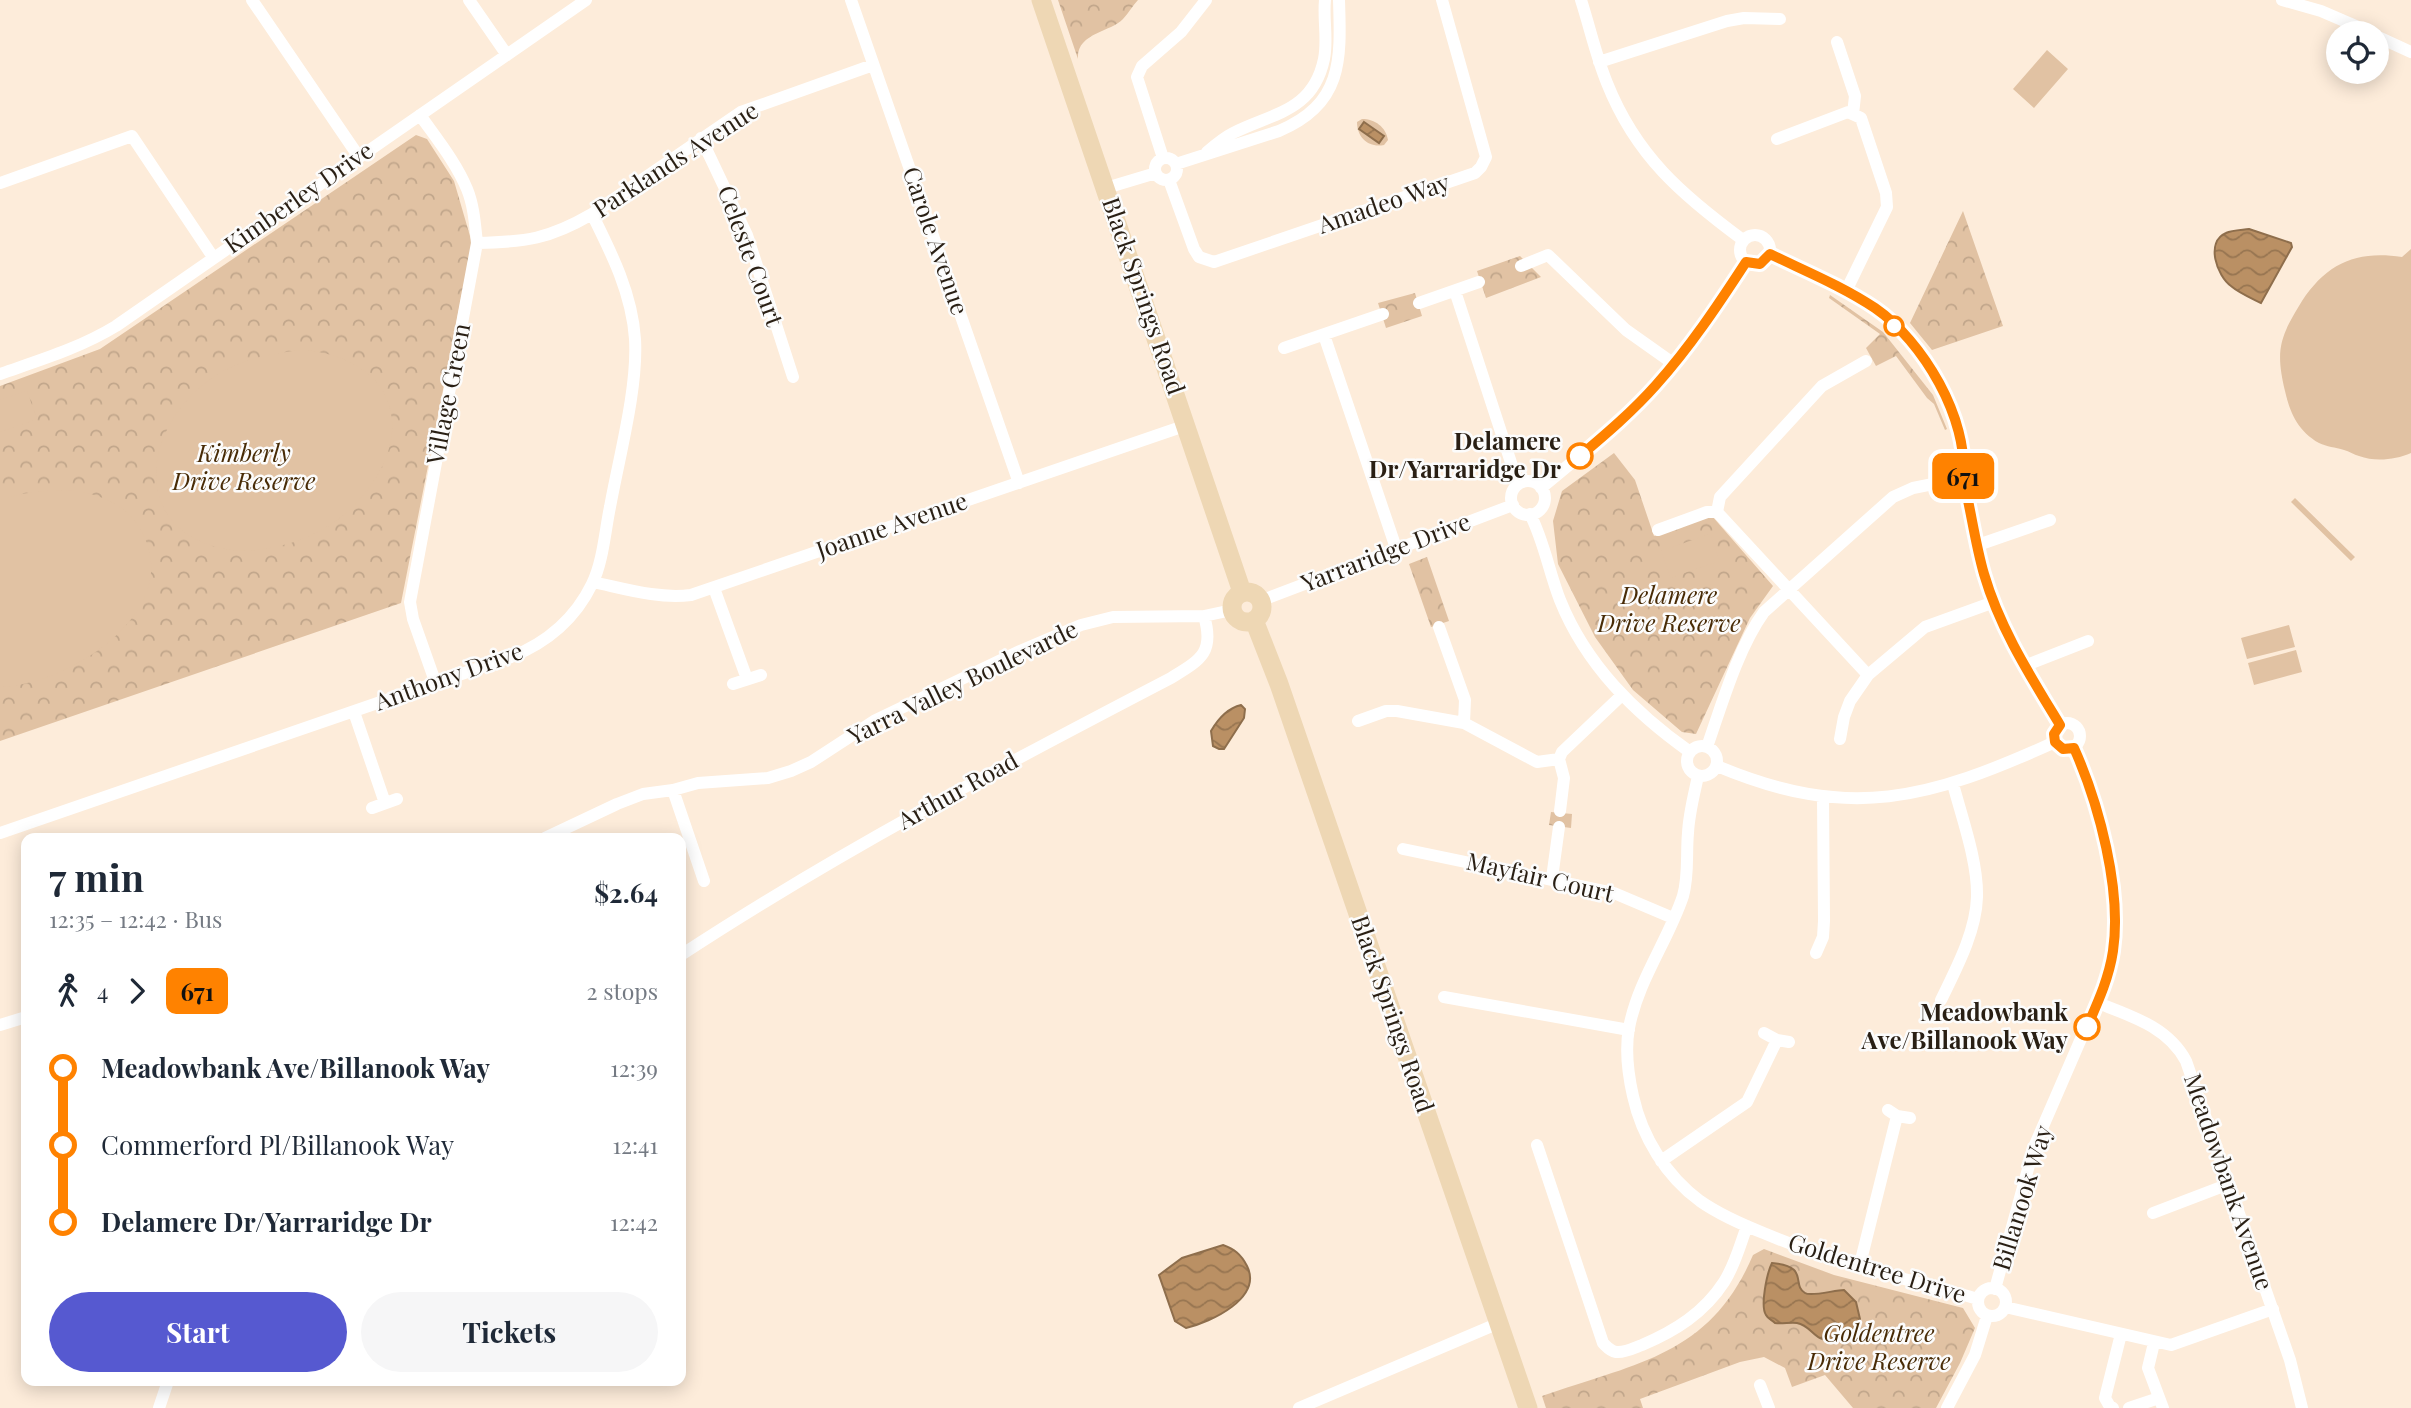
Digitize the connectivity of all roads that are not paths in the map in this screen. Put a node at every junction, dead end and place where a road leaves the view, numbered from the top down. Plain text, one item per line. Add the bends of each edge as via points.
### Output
1 (252, 0) edge
2 (469, 0) edge
3 (586, 0) edge
4 (851, 0) edge
5 (1041, 0) edge
6 (1206, 0) edge
7 (1325, 0) edge
8 (1339, 0) edge
9 (1442, 0) edge
10 (1581, 0) edge
11 (2282, 0) edge
12 (1780, 19) dead end
13 (2345, 21) edge
14 (1836, 42) dead end
15 (2389, 42) edge
16 (2411, 52) edge
17 (507, 55) junction
18 (1599, 62) junction
19 (873, 65) junction
20 (1853, 114) junction
21 (420, 115) junction
22 (701, 138) junction
23 (1777, 139) dead end
24 (1204, 155) junction
25 (359, 157) junction
26 (1164, 158) junction
27 (1176, 164) junction
28 (1156, 173) junction
29 (1169, 180) junction
30 (0, 183) edge
31 (1106, 188) junction
32 (592, 214) junction
33 (1743, 240) junction
34 (477, 243) junction
35 (1770, 254) junction
36 (212, 257) junction
37 (1746, 262) junction
38 (1521, 266) dead end
39 (1479, 282) dead end
40 (1455, 291) junction
41 (1846, 291) junction
42 (1419, 303) dead end
43 (1383, 314) dead end
44 (1324, 335) junction
45 (1284, 348) dead end
46 (1866, 361) dead end
47 (1674, 363) junction
48 (0, 374) edge
49 (793, 377) dead end
50 (1187, 425) junction
51 (1963, 478) junction
52 (1019, 482) junction
53 (1518, 484) junction
54 (1541, 488) junction
55 (1513, 505) junction
56 (1717, 512) junction
57 (1530, 514) junction
58 (2050, 520) dead end
59 (1658, 530) dead end
60 (1978, 545) junction
61 (1396, 548) junction
62 (593, 582) junction
63 (714, 588) junction
64 (1789, 589) junction
65 (1251, 597) junction
66 (1994, 602) junction
67 (1232, 610) junction
68 (1204, 616) junction
69 (1254, 620) junction
70 (1439, 627) dead end
71 (2088, 641) dead end
72 (2024, 666) junction
73 (761, 675) dead end
74 (1868, 675) junction
75 (747, 680) junction
76 (436, 684) junction
77 (733, 684) dead end
78 (1622, 695) junction
79 (354, 712) junction
80 (1358, 721) dead end
81 (1464, 723) junction
82 (2060, 725) junction
83 (1840, 739) dead end
84 (2055, 742) junction
85 (1707, 747) junction
86 (2074, 748) junction
87 (1690, 752) junction
88 (1559, 759) junction
89 (1717, 766) junction
90 (1698, 776) junction
91 (1953, 784) junction
92 (673, 790) junction
93 (1823, 797) junction
94 (372, 808) dead end
95 (1560, 811) dead end
96 (1559, 827) dead end
97 (0, 833) edge
98 (556, 833) edge
99 (1403, 849) dead end
100 (1552, 878) junction
101 (704, 881) dead end
102 (1673, 918) junction
103 (686, 952) edge
104 (1816, 953) dead end
105 (1444, 997) dead end
106 (1941, 1000) dead end
107 (2098, 1003) junction
108 (21, 1019) edge
109 (0, 1025) edge
110 (1629, 1030) junction
111 (1764, 1033) dead end
112 (1910, 1118) dead end
113 (1537, 1145) dead end
114 (1661, 1161) junction
115 (2229, 1184) junction
116 (2153, 1213) dead end
117 (1747, 1226) junction
118 (1858, 1268) junction
119 (1995, 1289) junction
120 (1978, 1299) junction
121 (2006, 1307) junction
122 (2273, 1309) junction
123 (1987, 1315) junction
124 (1499, 1323) junction
125 (2121, 1334) junction
126 (2154, 1343) junction
127 (1760, 1385) dead end
128 (166, 1386) edge
129 (2161, 1403) edge
130 (159, 1408) edge
131 (1298, 1408) edge
132 (1528, 1408) edge
133 (1769, 1408) edge
134 (1947, 1408) edge
135 (2113, 1408) edge
136 (2129, 1408) edge
137 (2302, 1408) edge

1 - 25 street
2 - 17 street
3 - 17 street, Kimberley Drive
4 - 19 street, Carole Avenue
5 - 31 main road, Black Springs Road
6 - 26 street via 1181,32 1142,66 1137,77
7 - 24 street via 1324,61 1307,94 1282,114 1228,136
8 - 24 street via 1341,51 1318,105 1292,126
9 - 29 street, Amadeo Way via 1486,157 1475,173 1214,262 1199,257 1194,249
10 - 18 street
11 - 13 street
12 - 18 street via 1727,21
14 - 20 street via 1856,96
15 - 16 street
17 - 21 street, Kimberley Drive
18 - 33 street via 1630,128 1665,176
19 - 22 street, Parklands Avenue via 741,112
19 - 52 street, Carole Avenue
20 - 23 street
20 - 41 street via 1860,118 1868,136 1887,207
21 - 25 street, Kimberley Drive
21 - 34 street, Village Green via 467,190
22 - 32 street, Parklands Avenue
22 - 49 street, Celeste Court via 747,235
24 - 27 street
25 - 36 street, Kimberley Drive
26 - 27 street
26 - 28 street
27 - 29 street via 1176,174
28 - 29 street
28 - 31 street
30 - 36 street via 132,136
31 - 50 main road, Black Springs Road
32 - 34 street, Parklands Avenue via 547,237
32 - 62 street, Anthony Drive via 618,266 635,339 634,378
33 - 35 street via 1762,236
33 - 37 street via 1740,250
34 - 76 street, Village Green via 410,602
35 - 37 street via 1760,264
35 - 41 street
36 - 48 street, Kimberley Drive via 96,338
37 - 47 street
38 - 47 street via 1548,255 1626,330
39 - 40 street
40 - 42 street
40 - 53 street
41 - 51 street via 1877,310 1914,345 1930,370 1956,420 1965,463
43 - 44 street
44 - 45 street
44 - 61 street
46 - 56 street via 1822,386 1720,498
47 - 54 street via 1626,415
50 - 52 street, Joanne Avenue
50 - 65 main road, Black Springs Road
51 - 60 street
51 - 64 street via 1893,497
52 - 63 street, Joanne Avenue
53 - 54 street via 1528,481
53 - 55 street via 1511,496
54 - 57 street via 1542,506
55 - 57 street via 1520,513
55 - 61 street, Yarraridge Drive
56 - 59 street
56 - 64 street
57 - 78 street via 1571,625
58 - 60 street
60 - 66 street
61 - 65 street, Yarraridge Drive
62 - 63 street, Joanne Avenue via 675,597
62 - 76 street, Anthony Drive via 575,612 543,642
63 - 75 street
64 - 74 street
64 - 85 street via 1757,621
65 - 67 main road via 1233,601
65 - 69 main road via 1261,609
66 - 72 street
66 - 74 street via 1926,627
67 - 68 street, Yarra Valley Boulevarde
67 - 69 main road via 1241,621
68 - 92 street, Yarra Valley Boulevarde via 1113,617 1081,625 874,721 792,771
68 - 103 street, Arthur Road via 1208,648 1197,662 955,790
69 - 124 main road, Black Springs Road
70 - 81 street via 1465,699
71 - 72 street
72 - 82 street
73 - 75 street
74 - 83 street via 1850,702
75 - 77 street
76 - 79 street, Anthony Drive
78 - 87 street
78 - 88 street
79 - 94 street via 391,801
79 - 97 street, Anthony Drive
80 - 81 street via 1397,711
81 - 88 street via 1537,762
82 - 84 street
82 - 86 street via 2071,724 2080,731
84 - 86 street via 2063,749
84 - 91 street
85 - 87 street
85 - 89 street via 1717,757
86 - 107 street, Billanook Way via 2098,820 2114,896 2113,953
87 - 90 street via 1688,766
88 - 95 street via 1564,778
89 - 90 street via 1711,774
89 - 93 street via 1762,783
90 - 102 street, Goldentree Drive via 1688,819 1687,876
91 - 93 street via 1877,798
91 - 106 street via 1977,897 1967,944
92 - 98 street, Yarra Valley Boulevarde via 643,794
92 - 101 street
93 - 104 street via 1824,921
96 - 100 street
99 - 100 street, Mayfair Court
100 - 102 street, Mayfair Court via 1614,893
102 - 110 street, Goldentree Drive via 1643,983
105 - 110 street
107 - 115 street, Meadowbank Avenue via 2154,1027 2179,1048
107 - 119 street, Billanook Way via 2034,1147
108 - 109 street
110 - 114 street, Goldentree Drive via 1629,1080 1635,1109
111 - 114 street via 1783,1041 1747,1102
112 - 118 street via 1892,1113
113 - 117 street via 1609,1350 1628,1351 1661,1337 1700,1311 1725,1281
114 - 117 street, Goldentree Drive via 1700,1200
115 - 116 street
115 - 122 street, Meadowbank Avenue
117 - 118 street, Goldentree Drive
118 - 120 street, Goldentree Drive
119 - 120 street via 1986,1290
119 - 121 street via 2005,1296
120 - 123 street
121 - 123 street via 1996,1316
121 - 125 street
122 - 126 street via 2185,1342 2171,1346
122 - 137 street, Meadowbank Avenue
123 - 134 street via 1975,1355
124 - 131 street
124 - 132 main road, Black Springs Road
125 - 126 street
125 - 135 street via 2105,1398
126 - 129 street via 2148,1368
127 - 133 street
128 - 130 street
129 - 136 street

